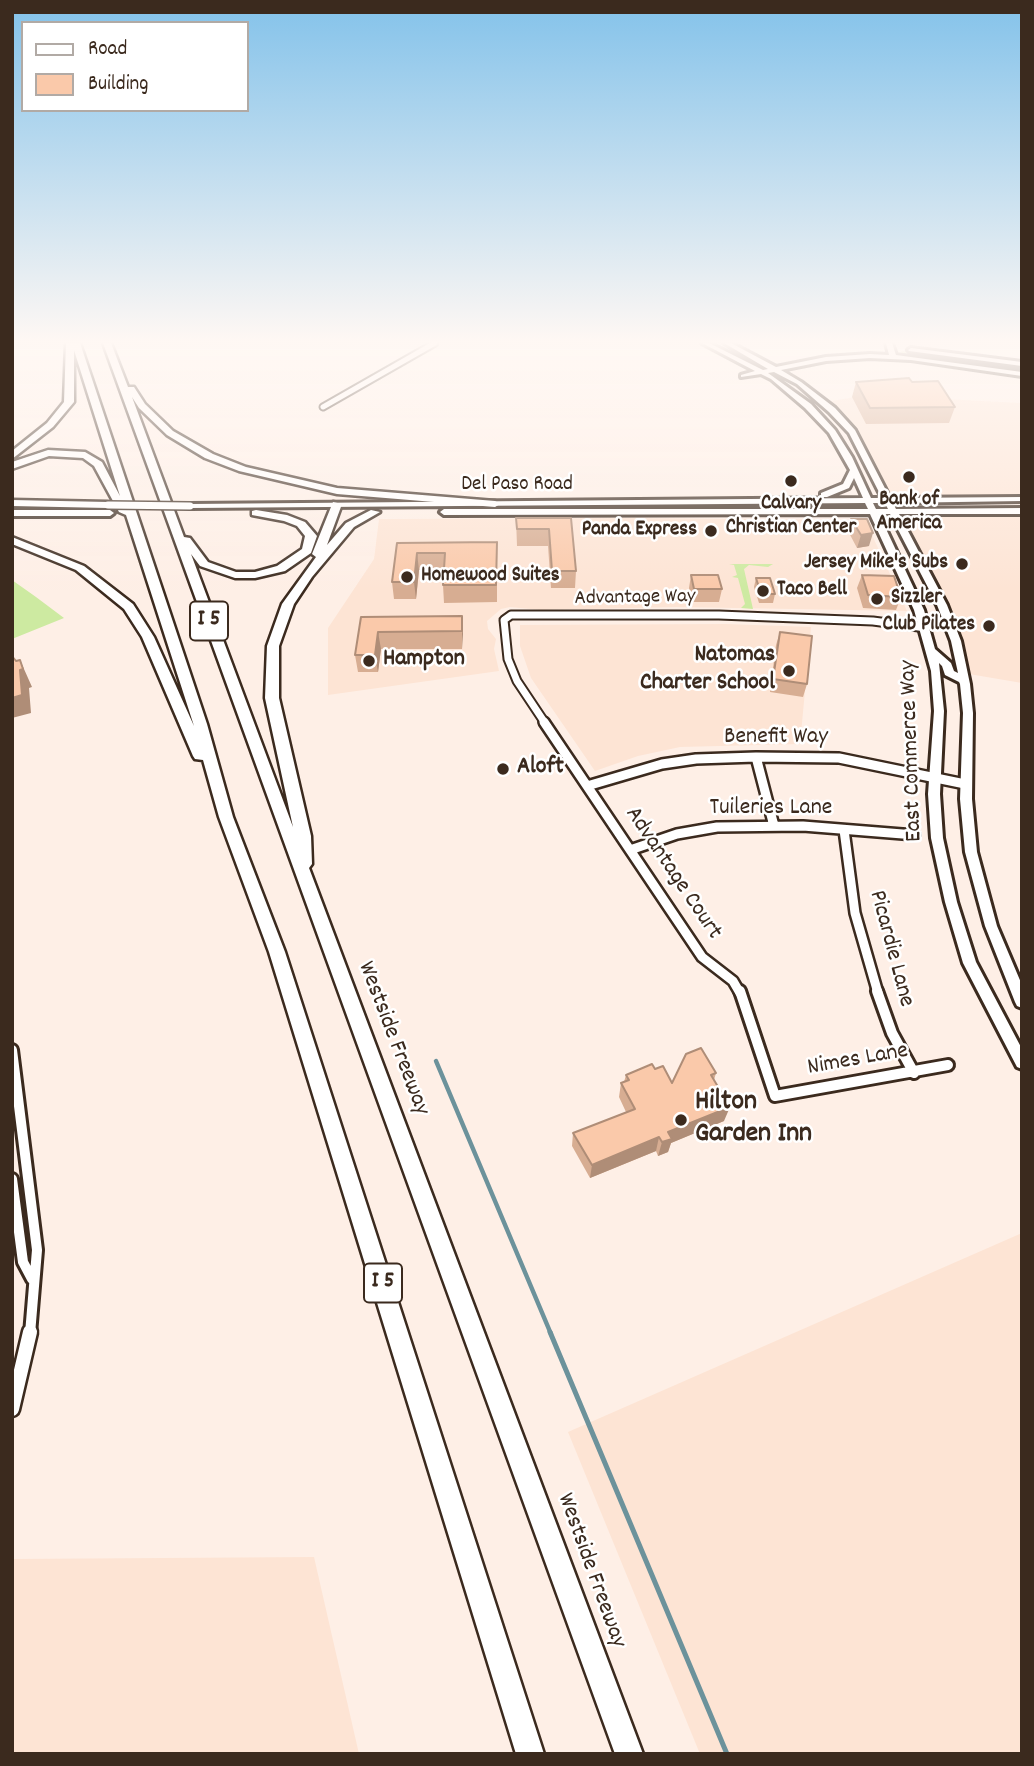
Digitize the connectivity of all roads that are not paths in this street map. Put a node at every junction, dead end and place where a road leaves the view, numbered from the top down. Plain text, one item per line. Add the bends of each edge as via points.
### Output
1 (49, 425) edge
2 (102, 425) edge
3 (138, 425) edge
4 (161, 425) edge
5 (827, 425) edge
6 (832, 425) edge
7 (846, 425) edge
8 (852, 432) junction
9 (840, 443) joint
10 (12, 456) edge
11 (12, 466) edge
12 (854, 470) junction
13 (1022, 499) edge
14 (807, 500) junction
15 (868, 500) junction
16 (889, 500) junction
17 (12, 504) edge
18 (495, 504) junction
19 (336, 508) junction
20 (109, 509) junction
21 (191, 509) junction
22 (376, 512) junction
23 (873, 512) junction
24 (895, 512) junction
25 (12, 513) edge
26 (256, 513) junction
27 (1022, 514) edge
28 (173, 522) junction
29 (139, 539) junction
30 (12, 540) edge
31 (307, 575) junction
32 (873, 621) joint
33 (925, 624) junction
34 (933, 652) junction
35 (964, 680) junction
36 (939, 715) joint
37 (756, 757) junction
38 (935, 777) junction
39 (965, 784) junction
40 (587, 786) junction
41 (226, 817) junction
42 (774, 826) junction
43 (844, 830) junction
44 (915, 835) dead end
45 (630, 850) junction
46 (305, 881) junction
47 (1022, 1002) edge
48 (12, 1050) edge
49 (1022, 1063) edge
50 (948, 1065) dead end
51 (914, 1073) junction
52 (775, 1096) joint
53 (12, 1179) edge
54 (32, 1279) junction
55 (12, 1409) edge
56 (530, 1754) edge
57 (629, 1754) edge

1 - 10 highway
2 - 29 highway, I 5
3 - 28 highway, Westside Freeway / I 5
4 - 18 highway via 195,448 243,469 337,491
5 - 9 main road, East Commerce Way
6 - 8 main road
7 - 8 main road, East Commerce Way
8 - 16 main road, East Commerce Way
9 - 12 main road, East Commerce Way
11 - 29 highway via 59,452 90,457
12 - 14 main road via 842,489
12 - 15 main road, East Commerce Way
13 - 16 main road, Del Paso Road
14 - 15 main road, Del Paso Road
14 - 18 main road, Del Paso Road
15 - 16 main road, Del Paso Road
15 - 23 main road, East Commerce Way
16 - 24 main road, East Commerce Way
17 - 20 highway
18 - 19 main road, Del Paso Road
19 - 21 main road, Del Paso Road
19 - 22 main road, Del Paso Road
19 - 26 main road, Del Paso Road
19 - 31 highway
20 - 21 main road, Del Paso Road
20 - 25 main road, Del Paso Road
21 - 26 main road, Del Paso Road
22 - 23 main road, Del Paso Road
22 - 31 highway via 350,525
23 - 24 main road, Del Paso Road
23 - 33 main road, East Commerce Way
24 - 27 main road, Del Paso Road
24 - 35 main road, East Commerce Way via 948,619
26 - 28 highway via 301,524 311,536 307,551 290,566 272,572 225,574 204,564
28 - 46 highway, Westside Freeway / I 5
29 - 41 highway, I 5
30 - 41 highway via 80,568 129,607 155,650
31 - 46 highway via 281,619 270,672 303,836
32 - 33 street, Advantage Way
32 - 40 street, Advantage Way via 511,615 506,618 506,649 513,673
33 - 34 main road, East Commerce Way
34 - 35 main road via 949,673
34 - 36 main road, East Commerce Way
35 - 39 main road, East Commerce Way via 968,713
36 - 38 main road, East Commerce Way
37 - 38 street, Benefit Way via 839,758
37 - 40 street, Benefit Way via 662,764
37 - 42 street
38 - 39 street, Benefit Way
38 - 49 main road, East Commerce Way via 937,838 959,932 970,964
39 - 47 main road, East Commerce Way via 969,840 979,884 1000,952
40 - 45 street, Advantage Court
41 - 56 highway, I 5 via 277,952
42 - 43 street, Tuileries Lane
42 - 45 street, Tuileries Lane via 701,829
43 - 44 street, Tuileries Lane
43 - 51 street, Picardie Lane via 855,913 873,979 892,1033
45 - 52 street, Advantage Court via 702,957 738,989
46 - 57 highway, Westside Freeway / I 5
48 - 54 street via 37,1250
50 - 51 street, Nimes Lane
51 - 52 street, Nimes Lane
53 - 54 street via 23,1262
54 - 55 street via 30,1335

